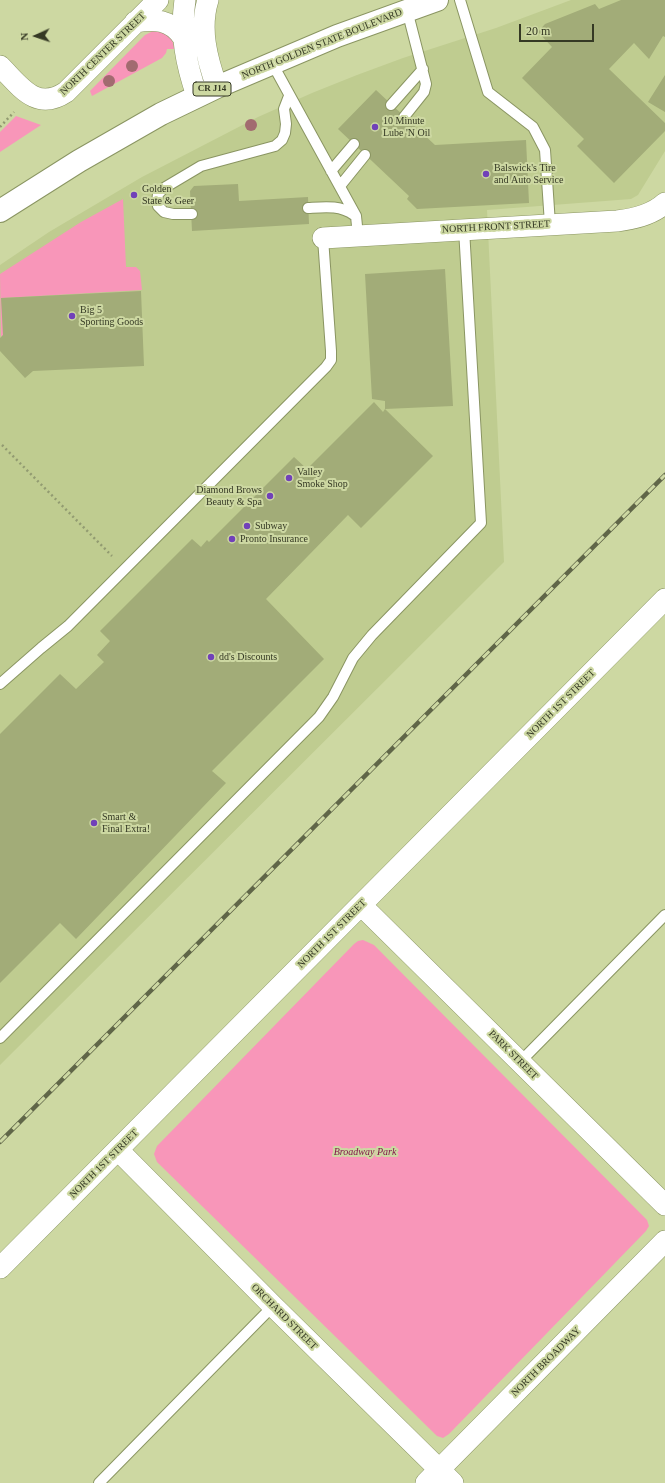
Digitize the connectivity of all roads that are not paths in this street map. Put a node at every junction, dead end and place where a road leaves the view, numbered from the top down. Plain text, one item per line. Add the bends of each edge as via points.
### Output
1 (158, 0) edge
2 (185, 0) edge
3 (208, 0) edge
4 (437, 0) edge
5 (460, 0) edge
6 (407, 10) junction
7 (135, 22) junction
8 (183, 37) junction
9 (272, 63) junction
10 (0, 66) edge
11 (423, 69) junction
12 (217, 87) junction
13 (197, 96) junction
14 (289, 96) junction
15 (391, 105) dead end
16 (404, 117) dead end
17 (354, 144) dead end
18 (365, 155) dead end
19 (331, 171) junction
20 (340, 186) junction
21 (665, 203) edge
22 (308, 208) dead end
23 (0, 211) edge
24 (192, 214) dead end
25 (550, 224) junction
26 (357, 226) junction
27 (464, 229) junction
28 (323, 238) joint
29 (661, 611) edge
30 (0, 684) edge
31 (361, 905) junction
32 (665, 915) edge
33 (0, 1038) edge
34 (520, 1062) junction
35 (118, 1150) junction
36 (665, 1205) edge
37 (665, 1241) edge
38 (0, 1268) edge
39 (273, 1306) junction
40 (439, 1479) edge
41 (99, 1483) edge

1 - 7 street, NORTH CENTER STREET
2 - 8 street
3 - 12 street via 204,36
4 - 6 main road, NORTH GOLDEN STATE BOULEVARD / CR J14
5 - 25 lane via 488,92 533,127 546,150
6 - 9 main road, NORTH GOLDEN STATE BOULEVARD / CR J14
6 - 11 lane
7 - 8 street via 163,22 174,27
7 - 10 street, NORTH CENTER STREET via 66,92 56,98 44,100 35,97
8 - 13 street via 186,60
9 - 12 main road, NORTH GOLDEN STATE BOULEVARD / CR J14
9 - 14 lane
11 - 15 lane
11 - 16 lane via 426,90
12 - 13 main road, NORTH GOLDEN STATE BOULEVARD / CR J14
13 - 23 main road, NORTH GOLDEN STATE BOULEVARD / CR J14 via 79,161
14 - 19 lane
14 - 24 lane via 284,109 285,133 275,146 201,166 158,194 158,206 164,212
17 - 19 lane
18 - 20 lane
19 - 20 lane
20 - 26 lane
21 - 25 street, NORTH FRONT STREET via 647,214 632,219
22 - 26 lane via 348,210
25 - 27 street, NORTH FRONT STREET
26 - 27 street, NORTH FRONT STREET
26 - 28 street, NORTH FRONT STREET
27 - 33 lane via 481,523 372,635 353,658 333,697 319,717
28 - 30 lane via 332,351 331,360 326,367 68,626
29 - 31 street, NORTH 1ST STREET
31 - 34 street, PARK STREET
31 - 35 street, NORTH 1ST STREET
32 - 34 lane
34 - 36 street, PARK STREET
35 - 38 street, NORTH 1ST STREET
35 - 39 street, ORCHARD STREET
37 - 40 street, NORTH BROADWAY
39 - 40 street, ORCHARD STREET
39 - 41 lane

